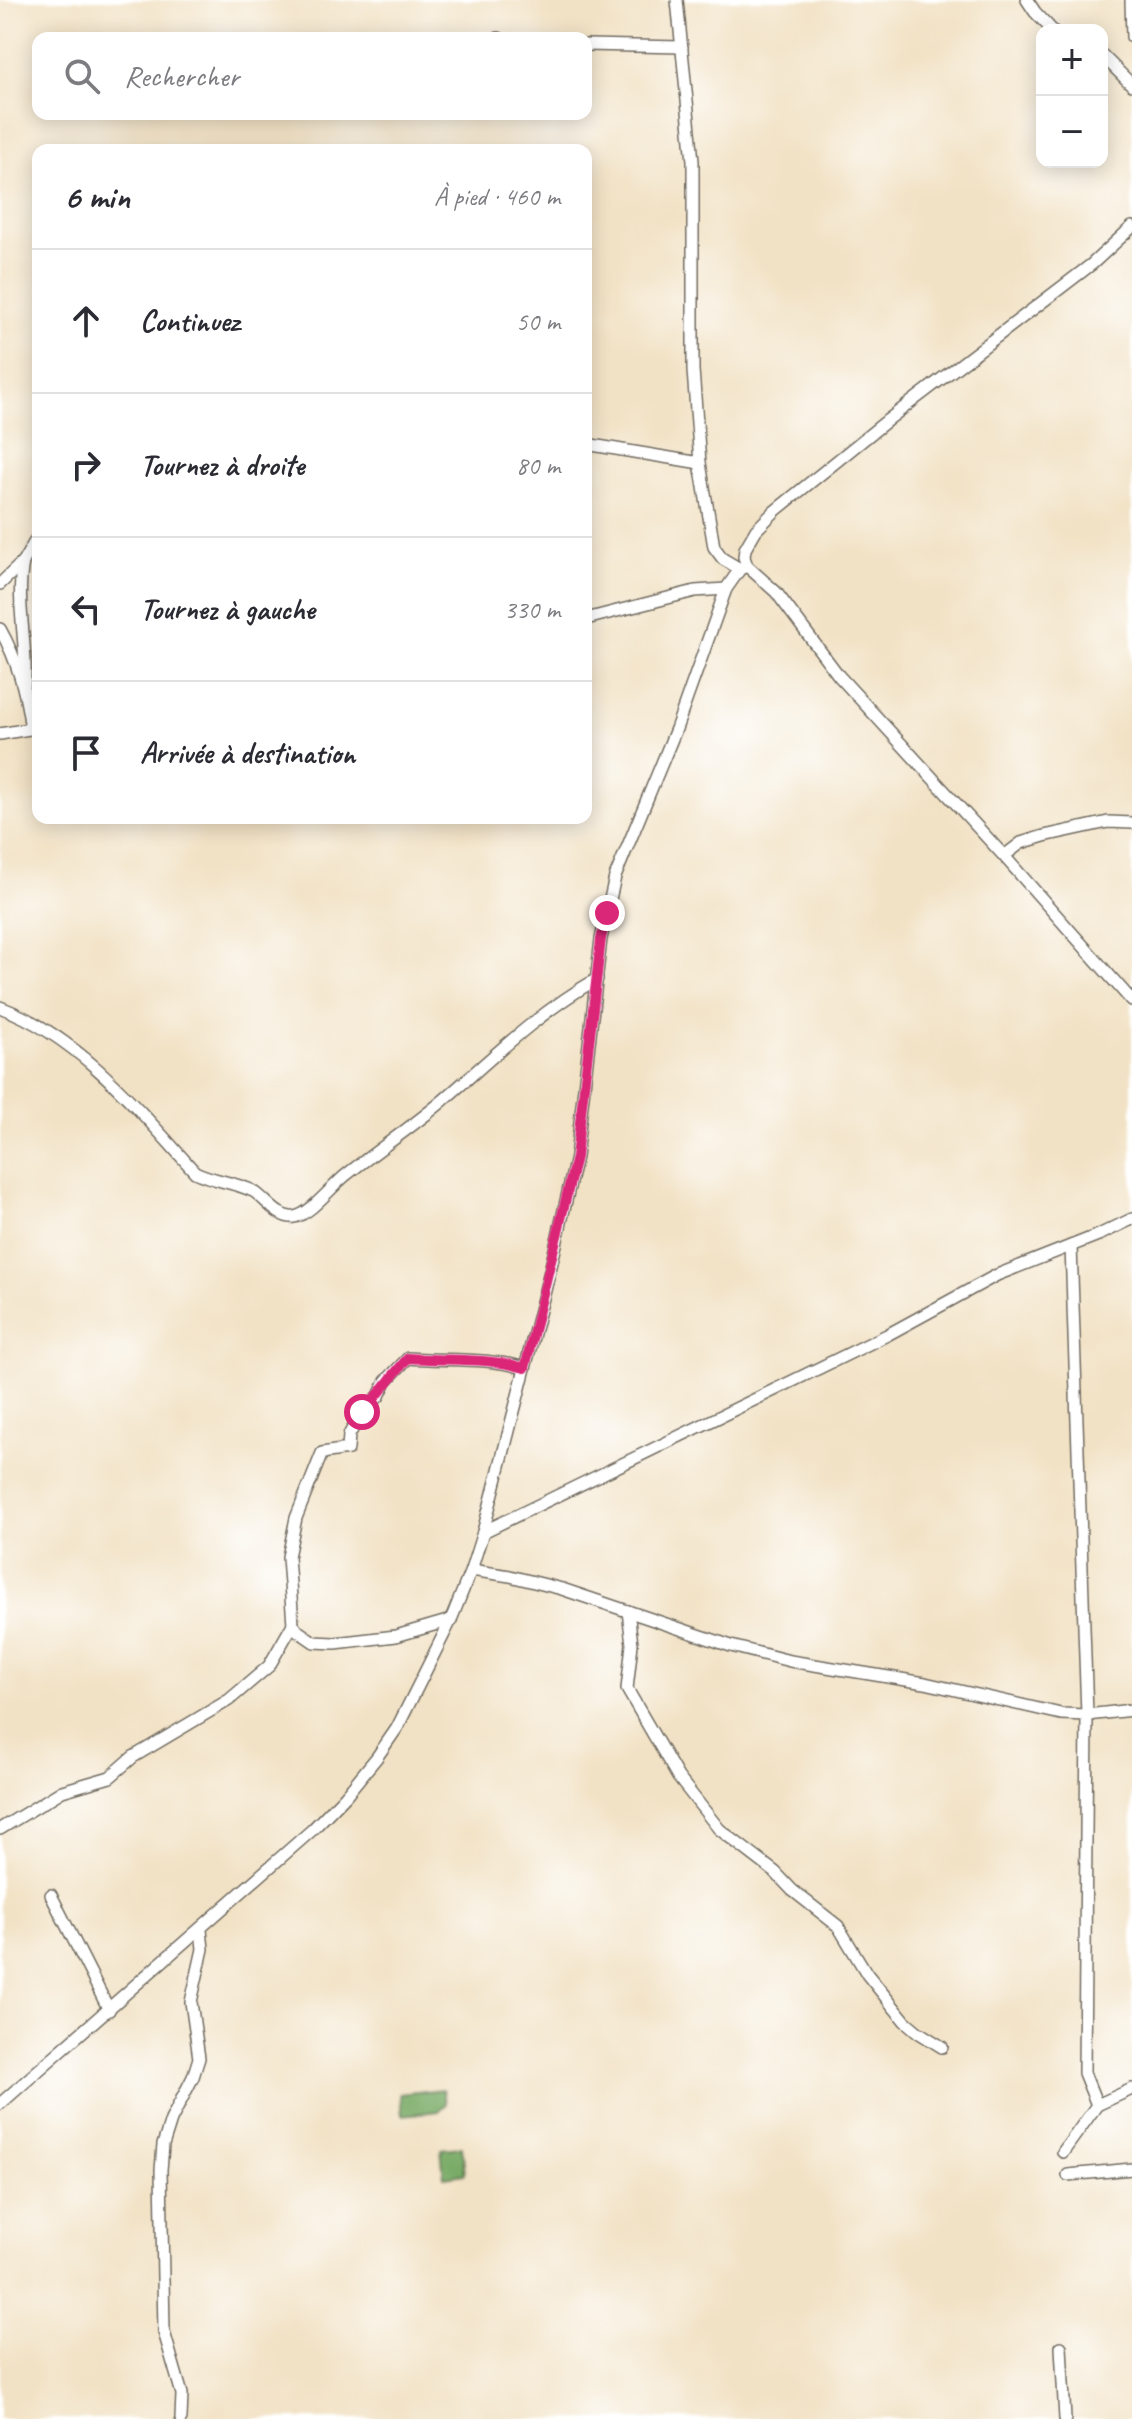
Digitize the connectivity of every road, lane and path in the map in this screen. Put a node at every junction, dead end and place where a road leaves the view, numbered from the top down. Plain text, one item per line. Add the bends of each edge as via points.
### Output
1 (677, 0) edge
2 (1027, 0) edge
3 (1131, 0) edge
4 (1046, 24) edge
5 (1132, 37) edge
6 (592, 45) edge
7 (682, 47) junction
8 (1108, 61) edge
9 (1132, 85) edge
10 (1132, 227) edge
11 (592, 445) edge
12 (700, 463) junction
13 (32, 546) edge
14 (23, 562) junction
15 (744, 568) junction
16 (0, 584) edge
17 (726, 589) junction
18 (592, 617) edge
19 (0, 629) edge
20 (24, 690) junction
21 (32, 720) edge
22 (32, 728) edge
23 (0, 734) edge
24 (1132, 823) edge
25 (1004, 856) junction
26 (597, 979) junction
27 (1132, 1001) edge
28 (0, 1007) edge
29 (1132, 1219) edge
30 (1071, 1246) junction
31 (525, 1368) junction
32 (483, 1532) junction
33 (471, 1570) junction
34 (628, 1611) junction
35 (451, 1620) junction
36 (293, 1624) junction
37 (1132, 1710) edge
38 (1087, 1715) junction
39 (0, 1829) edge
40 (51, 1895) dead end
41 (201, 1930) junction
42 (109, 2010) junction
43 (942, 2047) dead end
44 (1132, 2089) edge
45 (0, 2104) edge
46 (1097, 2105) junction
47 (1063, 2152) dead end
48 (1132, 2169) edge
49 (1068, 2175) dead end
50 (1061, 2347) dead end
51 (181, 2419) edge
52 (1065, 2419) edge

1 - 7 street
2 - 4 street
3 - 5 street
6 - 7 street
7 - 12 street via 693,161 693,370
8 - 9 street
10 - 15 street via 1092,264 775,511 745,549
11 - 12 street
12 - 15 street via 714,547 723,559
13 - 14 street
14 - 16 street
14 - 20 street via 19,591 27,667
15 - 17 street
15 - 25 street via 776,592 839,676
17 - 18 street via 695,591
17 - 26 street via 615,877
19 - 20 street
20 - 21 street
22 - 23 street
24 - 25 street via 1108,822 1044,836 1021,843
25 - 27 street
26 - 28 street via 560,1000 436,1107 295,1217 254,1192 195,1172 108,1078 64,1042
26 - 31 street via 576,1157
29 - 30 street
30 - 32 street via 997,1275 887,1335
30 - 38 street
31 - 32 street
31 - 36 street via 480,1360 408,1358 386,1381 349,1435 348,1449 322,1453 302,1501 288,1557
32 - 33 street
33 - 34 street via 562,1589
33 - 35 street
34 - 38 street via 790,1661
34 - 43 street via 632,1644 627,1689 678,1777 719,1829 838,1926 905,2021
35 - 36 street via 396,1636 322,1643
35 - 41 street via 397,1728 369,1767 312,1830
36 - 39 street via 262,1675 229,1700 133,1757 110,1777 62,1791
37 - 38 street
38 - 46 street via 1084,2073
40 - 42 street
41 - 42 street
41 - 51 street via 203,1949 191,2002 199,2058 171,2120 161,2170 164,2332 182,2394
42 - 45 street
44 - 46 street
46 - 47 street
48 - 49 street
50 - 52 street

